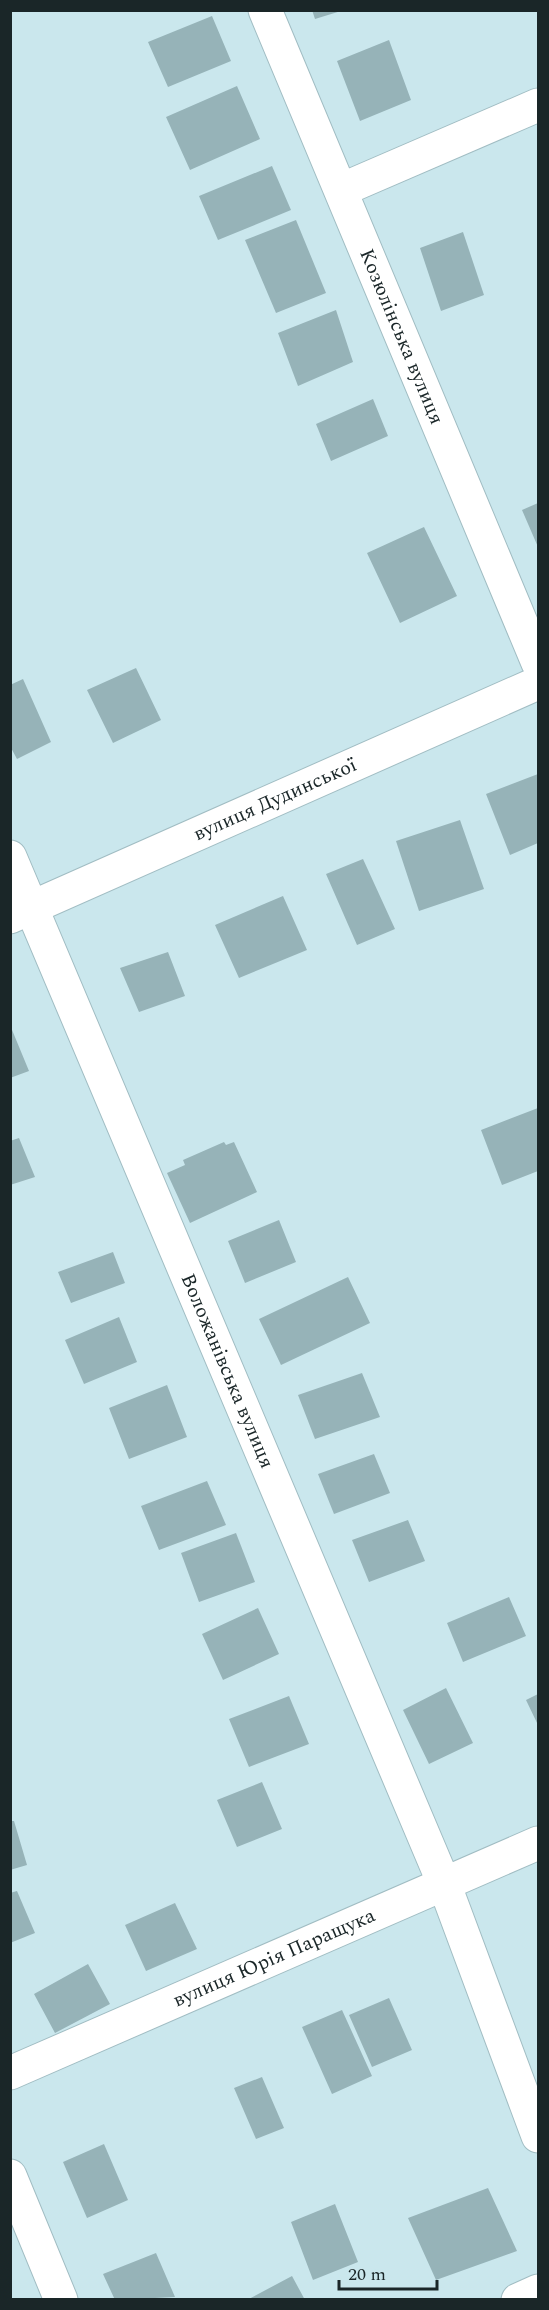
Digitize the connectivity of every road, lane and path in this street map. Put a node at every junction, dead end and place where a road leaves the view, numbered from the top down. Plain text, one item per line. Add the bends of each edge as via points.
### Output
1 (265, 10) edge
2 (538, 105) edge
3 (341, 190) junction
4 (538, 663) edge
5 (538, 683) edge
6 (10, 857) edge
7 (21, 912) edge
8 (538, 1843) edge
9 (445, 1886) junction
10 (10, 2073) edge
11 (538, 2136) edge
12 (10, 2176) edge
13 (538, 2291) edge
14 (62, 2300) edge
15 (518, 2300) edge

1 - 3 street, Козюлінська вулиця
2 - 3 street
3 - 4 street, Козюлінська вулиця
5 - 7 street, вулиця Дудинської
6 - 7 street, Воложанівська вулиця
7 - 9 street, Воложанівська вулиця
8 - 9 street, вулиця Юрія Паращука
9 - 10 street, вулиця Юрія Паращука
9 - 11 street, Воложанівська вулиця
12 - 14 street
13 - 15 street

